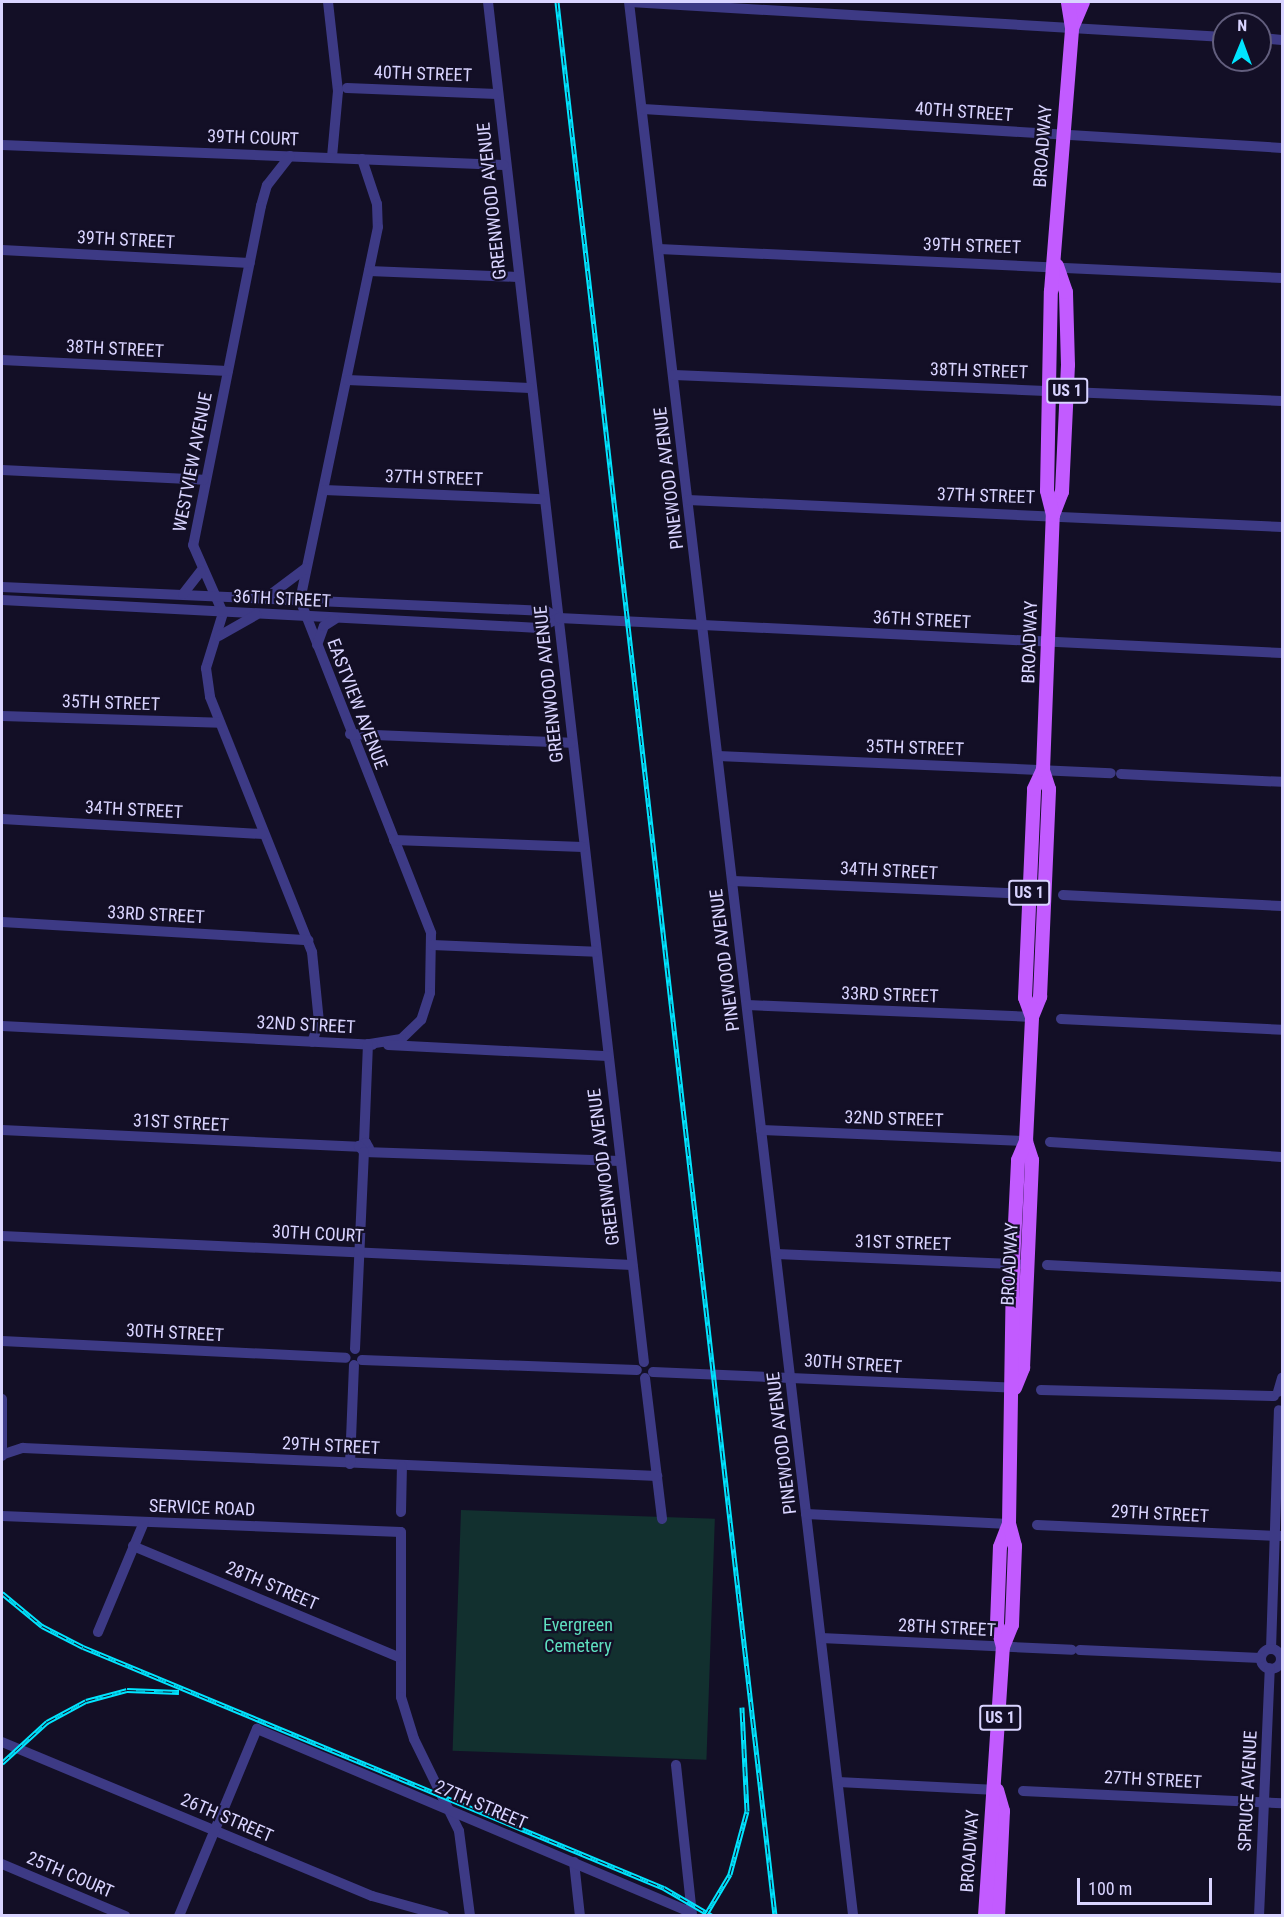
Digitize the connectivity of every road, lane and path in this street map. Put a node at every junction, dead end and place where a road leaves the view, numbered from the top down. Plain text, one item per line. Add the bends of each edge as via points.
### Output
1 (328, 2) edge
2 (488, 2) edge
3 (630, 2) edge
4 (1068, 2) edge
5 (1083, 2) edge
6 (1072, 28) junction
7 (1212, 35) edge
8 (347, 88) dead end
9 (497, 94) junction
10 (643, 108) junction
11 (1061, 134) junction
12 (2, 145) edge
13 (1282, 148) edge
14 (290, 156) junction
15 (332, 157) junction
16 (362, 159) junction
17 (504, 165) junction
18 (659, 249) junction
19 (2, 250) edge
20 (250, 263) junction
21 (1057, 266) junction
22 (369, 271) junction
23 (517, 277) junction
24 (1282, 278) edge
25 (2, 360) edge
26 (228, 371) junction
27 (674, 375) junction
28 (347, 381) junction
29 (530, 388) junction
30 (1052, 391) junction
31 (1067, 392) junction
32 (1282, 401) edge
33 (2, 470) edge
34 (204, 480) junction
35 (324, 490) junction
36 (543, 499) junction
37 (688, 500) junction
38 (1053, 515) junction
39 (1282, 527) edge
40 (307, 568) junction
41 (201, 571) junction
42 (2, 587) edge
43 (183, 594) junction
44 (218, 596) junction
45 (265, 598) junction
46 (2, 600) edge
47 (300, 600) junction
48 (223, 613) junction
49 (256, 615) junction
50 (304, 617) junction
51 (559, 618) junction
52 (336, 619) junction
53 (703, 626) junction
54 (219, 636) junction
55 (1049, 643) junction
56 (317, 645) junction
57 (1282, 653) edge
58 (2, 716) edge
59 (220, 723) junction
60 (350, 734) junction
61 (571, 742) junction
62 (718, 756) junction
63 (1043, 770) junction
64 (1282, 782) edge
65 (2, 819) edge
66 (264, 834) junction
67 (394, 840) junction
68 (584, 847) junction
69 (733, 881) junction
70 (1029, 894) junction
71 (1044, 894) junction
72 (1062, 895) dead end
73 (1282, 906) edge
74 (2, 922) edge
75 (308, 940) junction
76 (432, 945) junction
77 (596, 952) junction
78 (747, 1005) junction
79 (1032, 1017) junction
80 (1061, 1019) dead end
81 (2, 1026) edge
82 (1282, 1030) edge
83 (312, 1042) junction
84 (368, 1044) junction
85 (608, 1056) junction
86 (762, 1130) junction
87 (2, 1131) edge
88 (1026, 1141) junction
89 (1050, 1142) dead end
90 (364, 1148) junction
91 (1279, 1153) edge
92 (620, 1161) junction
93 (2, 1236) edge
94 (359, 1252) junction
95 (776, 1254) junction
96 (1013, 1264) junction
97 (1028, 1264) junction
98 (632, 1265) junction
99 (1047, 1265) dead end
100 (1282, 1277) edge
101 (2, 1341) edge
102 (354, 1361) junction
103 (645, 1371) junction
104 (790, 1376) junction
105 (1282, 1378) edge
106 (1015, 1388) junction
107 (1041, 1390) dead end
108 (2, 1399) edge
109 (1278, 1401) edge
110 (1282, 1423) edge
111 (3, 1455) edge
112 (350, 1464) junction
113 (402, 1466) junction
114 (657, 1476) junction
115 (401, 1512) dead end
116 (806, 1514) junction
117 (2, 1516) edge
118 (662, 1519) dead end
119 (144, 1522) junction
120 (1009, 1524) junction
121 (1037, 1525) dead end
122 (1279, 1536) edge
123 (134, 1546) junction
124 (98, 1632) dead end
125 (821, 1638) junction
126 (1003, 1647) junction
127 (1271, 1649) junction
128 (398, 1657) junction
129 (1261, 1658) junction
130 (1282, 1659) edge
131 (1270, 1668) junction
132 (2, 1742) edge
133 (676, 1765) dead end
134 (838, 1782) junction
135 (997, 1790) junction
136 (1023, 1791) dead end
137 (1264, 1802) junction
138 (1282, 1803) edge
139 (452, 1811) junction
140 (215, 1831) junction
141 (573, 1862) junction
142 (2, 1864) edge
143 (691, 1914) edge
144 (125, 1916) edge
145 (179, 1916) edge
146 (444, 1916) edge
147 (470, 1916) edge
148 (580, 1916) edge
149 (853, 1916) edge
150 (985, 1916) edge
151 (998, 1916) edge
152 (1259, 1916) edge

1 - 15 street via 338,85
2 - 9 street, GREENWOOD AVENUE
3 - 6 street
3 - 10 street, PINEWOOD AVENUE
4 - 6 main road, BROADWAY / US 1
5 - 6 main road, BROADWAY / US 1
6 - 7 street
6 - 11 main road, BROADWAY / US 1
8 - 9 street, 40TH STREET
9 - 17 street, GREENWOOD AVENUE
10 - 11 street, 40TH STREET
10 - 18 street, PINEWOOD AVENUE
11 - 13 street, 40TH STREET
11 - 21 main road, BROADWAY / US 1
12 - 14 street, 39TH COURT
14 - 15 street, 39TH COURT
14 - 20 street, WESTVIEW AVENUE via 267,185
15 - 16 street, 39TH COURT
16 - 17 street, 39TH COURT
16 - 22 street, EASTVIEW AVENUE via 378,211
17 - 23 street, GREENWOOD AVENUE
18 - 21 street, 39TH STREET
18 - 27 street, PINEWOOD AVENUE
19 - 20 street, 39TH STREET
20 - 26 street, WESTVIEW AVENUE
21 - 24 street, 39TH STREET
21 - 30 main road, BROADWAY / US 1 via 1051,291
21 - 31 main road, BROADWAY / US 1 via 1066,292
22 - 23 street
22 - 28 street, EASTVIEW AVENUE
23 - 29 street, GREENWOOD AVENUE
25 - 26 street, 38TH STREET
26 - 34 street, WESTVIEW AVENUE
27 - 30 street, 38TH STREET
27 - 37 street, PINEWOOD AVENUE
28 - 29 street
28 - 35 street, EASTVIEW AVENUE
29 - 36 street, GREENWOOD AVENUE
30 - 31 street, 38TH STREET
30 - 38 main road, BROADWAY / US 1 via 1047,490
31 - 32 street, 38TH STREET
31 - 38 main road, BROADWAY / US 1 via 1062,492
33 - 34 street
34 - 41 street, WESTVIEW AVENUE via 193,545
35 - 36 street, 37TH STREET
35 - 40 street, EASTVIEW AVENUE
36 - 51 street, GREENWOOD AVENUE
37 - 38 street, 37TH STREET
37 - 53 street, PINEWOOD AVENUE
38 - 39 street, 37TH STREET
38 - 55 main road, BROADWAY / US 1
40 - 45 street
40 - 47 street, EASTVIEW AVENUE
41 - 43 street
41 - 44 street, WESTVIEW AVENUE
42 - 43 street, 36TH STREET
43 - 44 street, 36TH STREET
44 - 45 street, 36TH STREET
44 - 48 street, WESTVIEW AVENUE
45 - 47 street, 36TH STREET
46 - 48 street, 36TH STREET
47 - 50 street, EASTVIEW AVENUE
47 - 51 street, 36TH STREET via 546,611
48 - 49 street, 36TH STREET
48 - 54 street, WESTVIEW AVENUE
49 - 50 street, 36TH STREET
49 - 54 street
50 - 52 street, 36TH STREET
50 - 56 street, EASTVIEW AVENUE
51 - 52 street, 36TH STREET via 539,628
51 - 53 street, 36TH STREET
51 - 61 street, GREENWOOD AVENUE
52 - 56 street via 324,626
53 - 55 street, 36TH STREET
53 - 62 street, PINEWOOD AVENUE
54 - 59 street, WESTVIEW AVENUE via 206,683
55 - 57 street, 36TH STREET
55 - 63 main road, BROADWAY / US 1
56 - 60 street, EASTVIEW AVENUE
58 - 59 street, 35TH STREET
59 - 66 street, WESTVIEW AVENUE
60 - 61 street
60 - 67 street, EASTVIEW AVENUE
61 - 68 street, GREENWOOD AVENUE
62 - 63 street, 35TH STREET
62 - 69 street, PINEWOOD AVENUE
63 - 64 street, 35TH STREET
63 - 70 main road, BROADWAY / US 1 via 1034,789
63 - 71 main road, BROADWAY / US 1 via 1049,789
65 - 66 street, 34TH STREET
66 - 75 street, WESTVIEW AVENUE
67 - 68 street
67 - 76 street, EASTVIEW AVENUE via 428,920
68 - 77 street, GREENWOOD AVENUE
69 - 70 street, 34TH STREET
69 - 78 street, PINEWOOD AVENUE
70 - 71 street, 34TH STREET
70 - 79 main road, BROADWAY / US 1 via 1025,998
71 - 79 main road, BROADWAY / US 1 via 1040,998
72 - 73 street
74 - 75 street, 33RD STREET
75 - 83 street, WESTVIEW AVENUE via 319,1022
76 - 77 street
76 - 84 street, EASTVIEW AVENUE via 430,993 421,1020 401,1039
77 - 85 street, GREENWOOD AVENUE
78 - 79 street, 33RD STREET
78 - 86 street, PINEWOOD AVENUE
79 - 88 main road, BROADWAY / US 1
80 - 82 street
81 - 83 street, 32ND STREET
83 - 84 street, 32ND STREET
84 - 85 street, 32ND STREET
84 - 90 street
85 - 92 street, GREENWOOD AVENUE
86 - 88 street, 32ND STREET
86 - 95 street, PINEWOOD AVENUE
87 - 90 street, 31ST STREET
88 - 96 main road, BROADWAY / US 1 via 1018,1160
88 - 97 main road, BROADWAY / US 1 via 1032,1160
89 - 91 street
90 - 92 street, 31ST STREET
90 - 94 street
92 - 98 street, GREENWOOD AVENUE
93 - 94 street, 30TH COURT
94 - 98 street, 30TH COURT
94 - 102 street
95 - 96 street, 31ST STREET
95 - 104 street, PINEWOOD AVENUE
96 - 97 street, 31ST STREET
96 - 106 main road, BROADWAY / US 1 via 1009,1367
97 - 106 main road, BROADWAY / US 1 via 1023,1368
98 - 103 street, GREENWOOD AVENUE
99 - 100 street
101 - 102 street, 30TH STREET
102 - 103 street, 30TH STREET
102 - 112 street
103 - 104 street, 30TH STREET
103 - 114 street, GREENWOOD AVENUE
104 - 106 street, 30TH STREET
104 - 116 street, PINEWOOD AVENUE
105 - 109 street
106 - 120 main road, BROADWAY / US 1
107 - 109 street
108 - 111 street
109 - 110 street
110 - 122 street
111 - 112 street, 29TH STREET via 24,1448
112 - 113 street, 29TH STREET
113 - 114 street, 29TH STREET
113 - 115 street
114 - 118 street, GREENWOOD AVENUE
116 - 120 street
116 - 125 street, PINEWOOD AVENUE
117 - 119 street, SERVICE ROAD
119 - 123 street
119 - 128 street, SERVICE ROAD via 401,1532
120 - 126 main road, BROADWAY / US 1 via 1000,1547 997,1613
121 - 122 street, 29TH STREET
122 - 127 street
123 - 124 street
123 - 128 street, 28TH STREET
125 - 126 street, 28TH STREET
125 - 134 street, PINEWOOD AVENUE
126 - 129 street, 28TH STREET
126 - 135 main road, BROADWAY / US 1
127 - 129 street
127 - 130 street
128 - 139 street via 406,1719
129 - 131 street
130 - 131 street
131 - 137 street, SPRUCE AVENUE
132 - 140 street, 26TH STREET
133 - 143 street
134 - 135 street
134 - 149 street, PINEWOOD AVENUE
135 - 150 main road, BROADWAY / US 1 via 988,1811
135 - 151 main road, BROADWAY / US 1 via 1004,1811
136 - 137 street, 27TH STREET
137 - 138 street, 27TH STREET
137 - 152 street, SPRUCE AVENUE
139 - 140 street, 27TH STREET via 257,1729
139 - 141 street, 27TH STREET
139 - 147 street
140 - 145 street
140 - 146 street, 26TH STREET via 372,1896
141 - 143 street, 27TH STREET
141 - 148 street
142 - 144 street, 25TH COURT

